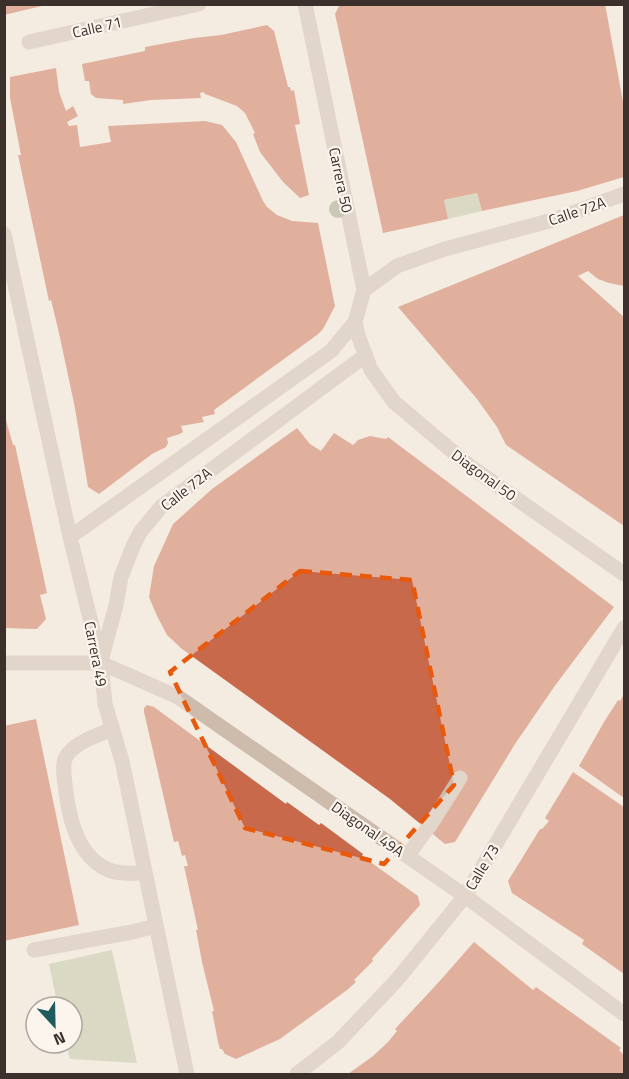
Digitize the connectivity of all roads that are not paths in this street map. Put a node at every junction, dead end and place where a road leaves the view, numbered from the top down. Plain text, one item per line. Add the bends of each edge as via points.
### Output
1 (199, 4) edge
2 (305, 4) edge
3 (29, 42) dead end
4 (624, 194) edge
5 (4, 234) edge
6 (364, 290) junction
7 (355, 322) junction
8 (366, 355) junction
9 (70, 537) junction
10 (624, 574) edge
11 (624, 628) edge
12 (4, 663) edge
13 (100, 663) junction
14 (112, 729) junction
15 (460, 778) dead end
16 (408, 856) junction
17 (145, 873) junction
18 (465, 896) junction
19 (156, 926) junction
20 (34, 950) dead end
21 (624, 1014) edge
22 (187, 1074) edge
23 (297, 1074) edge

1 - 3 street, Calle 71
2 - 6 street, Carrera 50
4 - 6 street, Calle 72A via 553,220 397,266
5 - 9 street, Carrera 49
6 - 7 street, Carrera 50
7 - 8 street
7 - 9 street, Calle 72A via 331,351
8 - 10 street, Diagonal 50 via 385,391 406,413 471,467
8 - 13 street, Calle 72A via 161,507 141,531 121,577
9 - 13 street, Carrera 49
11 - 18 street, Calle 73
12 - 13 street
13 - 14 street, Carrera 49
13 - 16 street, Diagonal 49A via 178,697
14 - 17 street, Carrera 49
14 - 17 street via 79,744 65,757 70,820 84,848 99,865 118,873
15 - 16 street
16 - 18 street, Diagonal 49A
17 - 19 street, Carrera 49
18 - 21 street, Diagonal 49A
18 - 23 street, Calle 73 via 396,981 338,1042
19 - 20 street
19 - 22 street, Carrera 49

